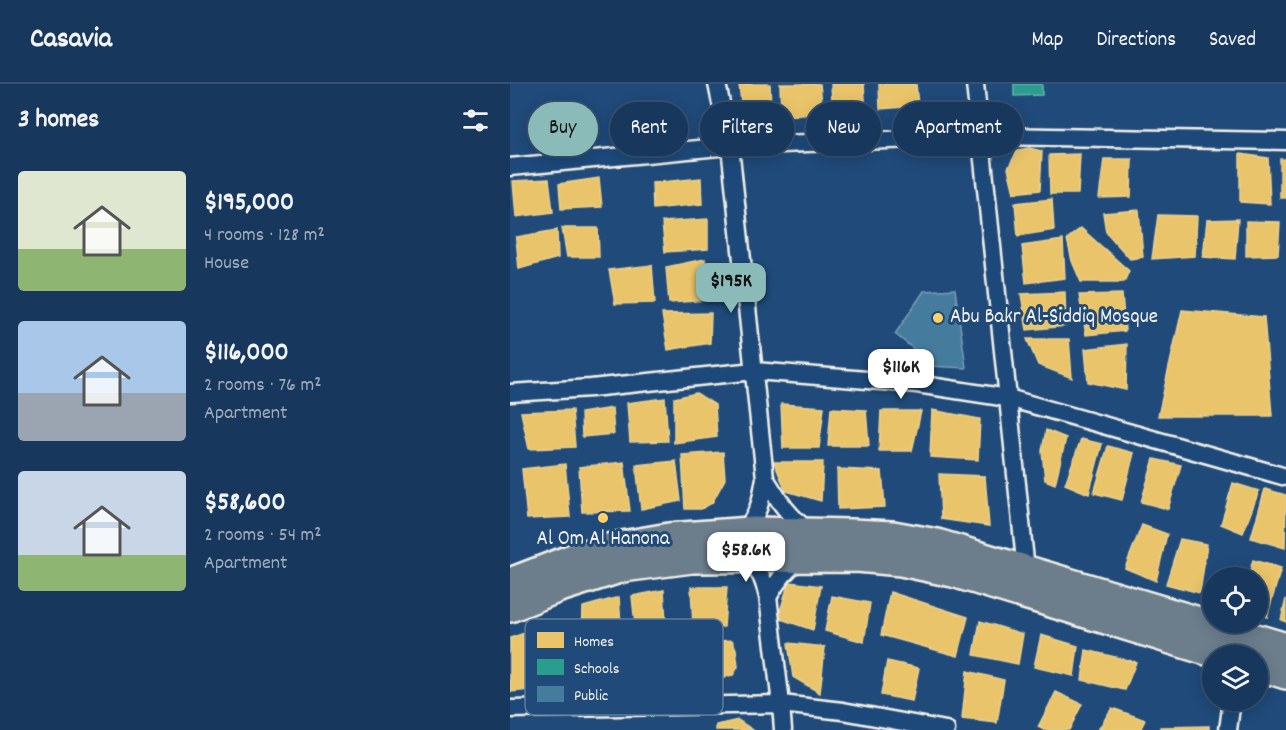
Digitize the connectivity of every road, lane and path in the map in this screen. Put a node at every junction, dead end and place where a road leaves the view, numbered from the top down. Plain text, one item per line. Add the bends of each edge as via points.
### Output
1 (717, 84) edge
2 (975, 84) edge
3 (721, 102) edge
4 (977, 102) edge
5 (1023, 136) edge
6 (893, 140) edge
7 (1286, 141) edge
8 (794, 144) edge
9 (700, 149) edge
10 (731, 156) edge
11 (982, 156) edge
12 (510, 167) edge
13 (754, 371) junction
14 (510, 393) edge
15 (1008, 398) junction
16 (1286, 477) edge
17 (765, 478) junction
18 (744, 531) junction
19 (810, 532) junction
20 (746, 558) junction
21 (801, 558) junction
22 (510, 582) edge
23 (1024, 582) junction
24 (768, 597) junction
25 (510, 608) edge
26 (1286, 647) edge
27 (1202, 648) edge
28 (1268, 669) edge
29 (1286, 675) edge
30 (781, 704) junction
31 (723, 705) edge
32 (510, 709) edge
33 (525, 709) edge
34 (1231, 711) edge
35 (783, 730) edge
36 (946, 730) edge
37 (1228, 730) edge

1 - 3 street
2 - 4 street
5 - 7 street
6 - 8 street
9 - 12 street
10 - 13 street
11 - 15 street
13 - 14 street
13 - 15 street via 917,384
13 - 17 street
15 - 16 street
15 - 23 street
17 - 18 street via 760,504
17 - 19 street via 787,512
18 - 19 main road
18 - 22 main road via 616,546 580,555
19 - 23 main road via 893,535 937,543
20 - 21 main road
20 - 24 street via 764,580
20 - 25 main road via 692,559 623,568
21 - 23 main road via 901,562
21 - 24 street via 776,582
23 - 26 main road
23 - 27 main road
24 - 30 street
28 - 29 main road
30 - 31 street
30 - 35 street
30 - 36 street
32 - 33 street
34 - 37 street

